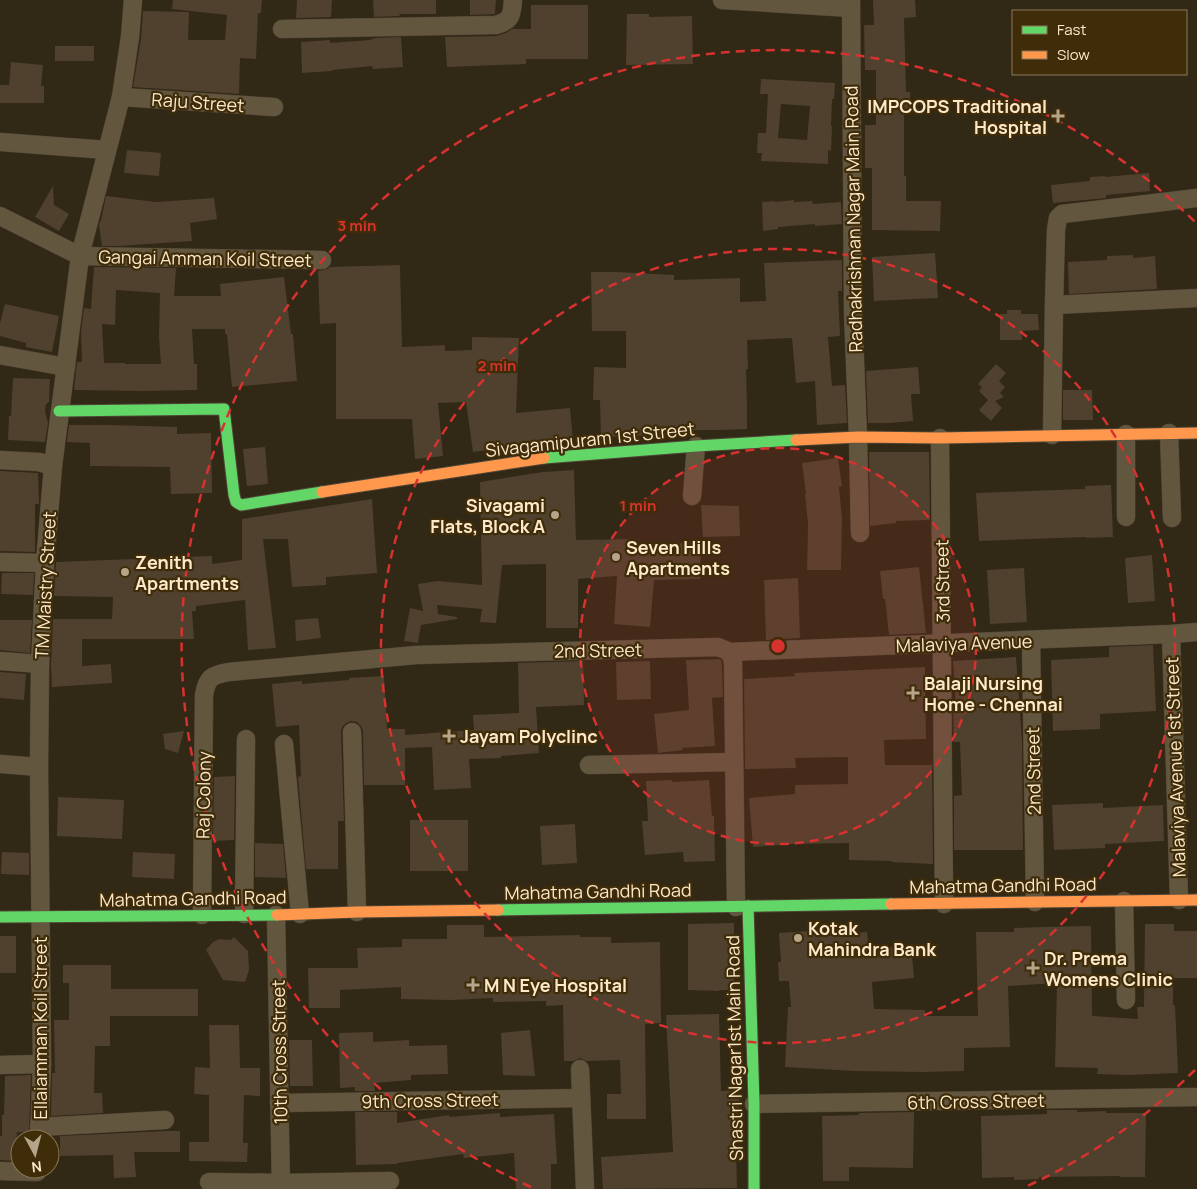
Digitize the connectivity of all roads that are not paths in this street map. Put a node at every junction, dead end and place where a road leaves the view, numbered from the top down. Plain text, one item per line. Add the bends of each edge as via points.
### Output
1 (133, 0) edge
2 (513, 0) edge
3 (722, 0) edge
4 (851, 4) edge
5 (282, 29) dead end
6 (121, 98) junction
7 (274, 107) dead end
8 (0, 142) edge
9 (107, 150) junction
10 (1197, 198) edge
11 (0, 216) edge
12 (80, 256) junction
13 (322, 260) dead end
14 (1197, 298) edge
15 (1054, 305) junction
16 (0, 355) edge
17 (66, 367) junction
18 (60, 411) junction
19 (1169, 433) junction
20 (1197, 433) edge
21 (1126, 434) junction
22 (1052, 435) junction
23 (858, 438) junction
24 (940, 438) junction
25 (696, 446) junction
26 (0, 460) edge
27 (53, 466) junction
28 (692, 496) dead end
29 (1126, 517) dead end
30 (1172, 518) dead end
31 (860, 534) dead end
32 (0, 562) edge
33 (45, 563) junction
34 (1197, 632) edge
35 (1171, 634) junction
36 (1031, 640) junction
37 (942, 643) junction
38 (730, 652) junction
39 (0, 661) edge
40 (40, 664) junction
41 (210, 677) joint
42 (352, 732) dead end
43 (246, 739) dead end
44 (284, 744) dead end
45 (734, 762) junction
46 (0, 764) edge
47 (589, 765) dead end
48 (39, 767) junction
49 (1179, 900) junction
50 (1197, 900) edge
51 (1124, 901) junction
52 (1035, 902) junction
53 (944, 904) junction
54 (742, 906) junction
55 (357, 912) junction
56 (244, 914) junction
57 (300, 914) junction
58 (202, 915) junction
59 (276, 915) junction
60 (0, 917) edge
61 (40, 917) junction
62 (1126, 1000) dead end
63 (42, 1064) junction
64 (0, 1065) edge
65 (580, 1069) dead end
66 (1197, 1097) edge
67 (581, 1098) junction
68 (280, 1103) junction
69 (754, 1104) junction
70 (165, 1120) dead end
71 (39, 1129) edge
72 (60, 1131) edge
73 (390, 1181) dead end
74 (209, 1182) dead end
75 (281, 1186) edge
76 (585, 1189) edge
77 (754, 1189) edge

1 - 6 street, Gangai Amman Koil Street
2 - 5 street via 510,17 496,25
3 - 4 street
4 - 23 street, Radhakrishnan Nagar Main Road via 853,312
6 - 7 street, Raju Street
6 - 9 street, Gangai Amman Koil Street
8 - 9 street
9 - 12 street, Gangai Amman Koil Street
10 - 15 street via 1062,214 1056,230
11 - 12 street
12 - 13 street, Gangai Amman Koil Street
12 - 17 street, TM Maistry Street
14 - 15 street
15 - 22 street
16 - 17 street
17 - 18 street, TM Maistry Street
18 - 25 street, Sivagamipuram 1st Street via 224,409 234,495 241,505 540,458
18 - 27 street, TM Maistry Street
19 - 20 street, Sivagamipuram 1st Street
19 - 21 street, Sivagamipuram 1st Street
19 - 30 street
21 - 22 street, Sivagamipuram 1st Street
21 - 29 street
22 - 24 street, Sivagamipuram 1st Street
23 - 24 street, Sivagamipuram 1st Street
23 - 25 street, Sivagamipuram 1st Street
23 - 31 street, Radhakrishnan Nagar Main Road
24 - 37 street, 3rd Street
25 - 28 street
26 - 27 street
27 - 33 street, TM Maistry Street
32 - 33 street
33 - 40 street, TM Maistry Street
34 - 35 street, Malaviya Avenue
35 - 36 street, Malaviya Avenue
35 - 49 street, Malaviya Avenue 1st Street
36 - 37 street, Malaviya Avenue
36 - 52 street, 2nd Street
37 - 38 street, Malaviya Avenue
37 - 53 street, 3rd Street
38 - 41 street, 2nd Street via 718,647 416,655 228,672
38 - 45 street via 733,662
39 - 40 street
40 - 48 street, TM Maistry Street
41 - 58 street, Raj Colony via 204,695
42 - 55 street
43 - 56 street
44 - 57 street
45 - 47 street
45 - 54 street
46 - 48 street
48 - 61 street, TM Maistry Street
49 - 50 street, Mahatma Gandhi Road
49 - 51 street, Mahatma Gandhi Road
51 - 52 street, Mahatma Gandhi Road
51 - 62 street
52 - 53 street, Mahatma Gandhi Road
53 - 54 street, Mahatma Gandhi Road
54 - 55 street, Mahatma Gandhi Road
54 - 69 street, Shastri Nagar1st Main Road
55 - 57 street, Mahatma Gandhi Road
56 - 58 street, Mahatma Gandhi Road
56 - 59 street, Mahatma Gandhi Road
57 - 59 street, Mahatma Gandhi Road
58 - 61 street, Mahatma Gandhi Road
59 - 68 street, 10th Cross Street
60 - 61 street, Mahatma Gandhi Road
61 - 63 street, Ellaiamman Koil Street
63 - 64 street
63 - 71 street, Ellaiamman Koil Street
65 - 67 street
66 - 69 street, 6th Cross Street
67 - 68 street, 9th Cross Street
67 - 76 street
68 - 75 street, 10th Cross Street
69 - 77 street, Shastri Nagar1st Main Road
70 - 72 street
73 - 75 street
74 - 75 street

